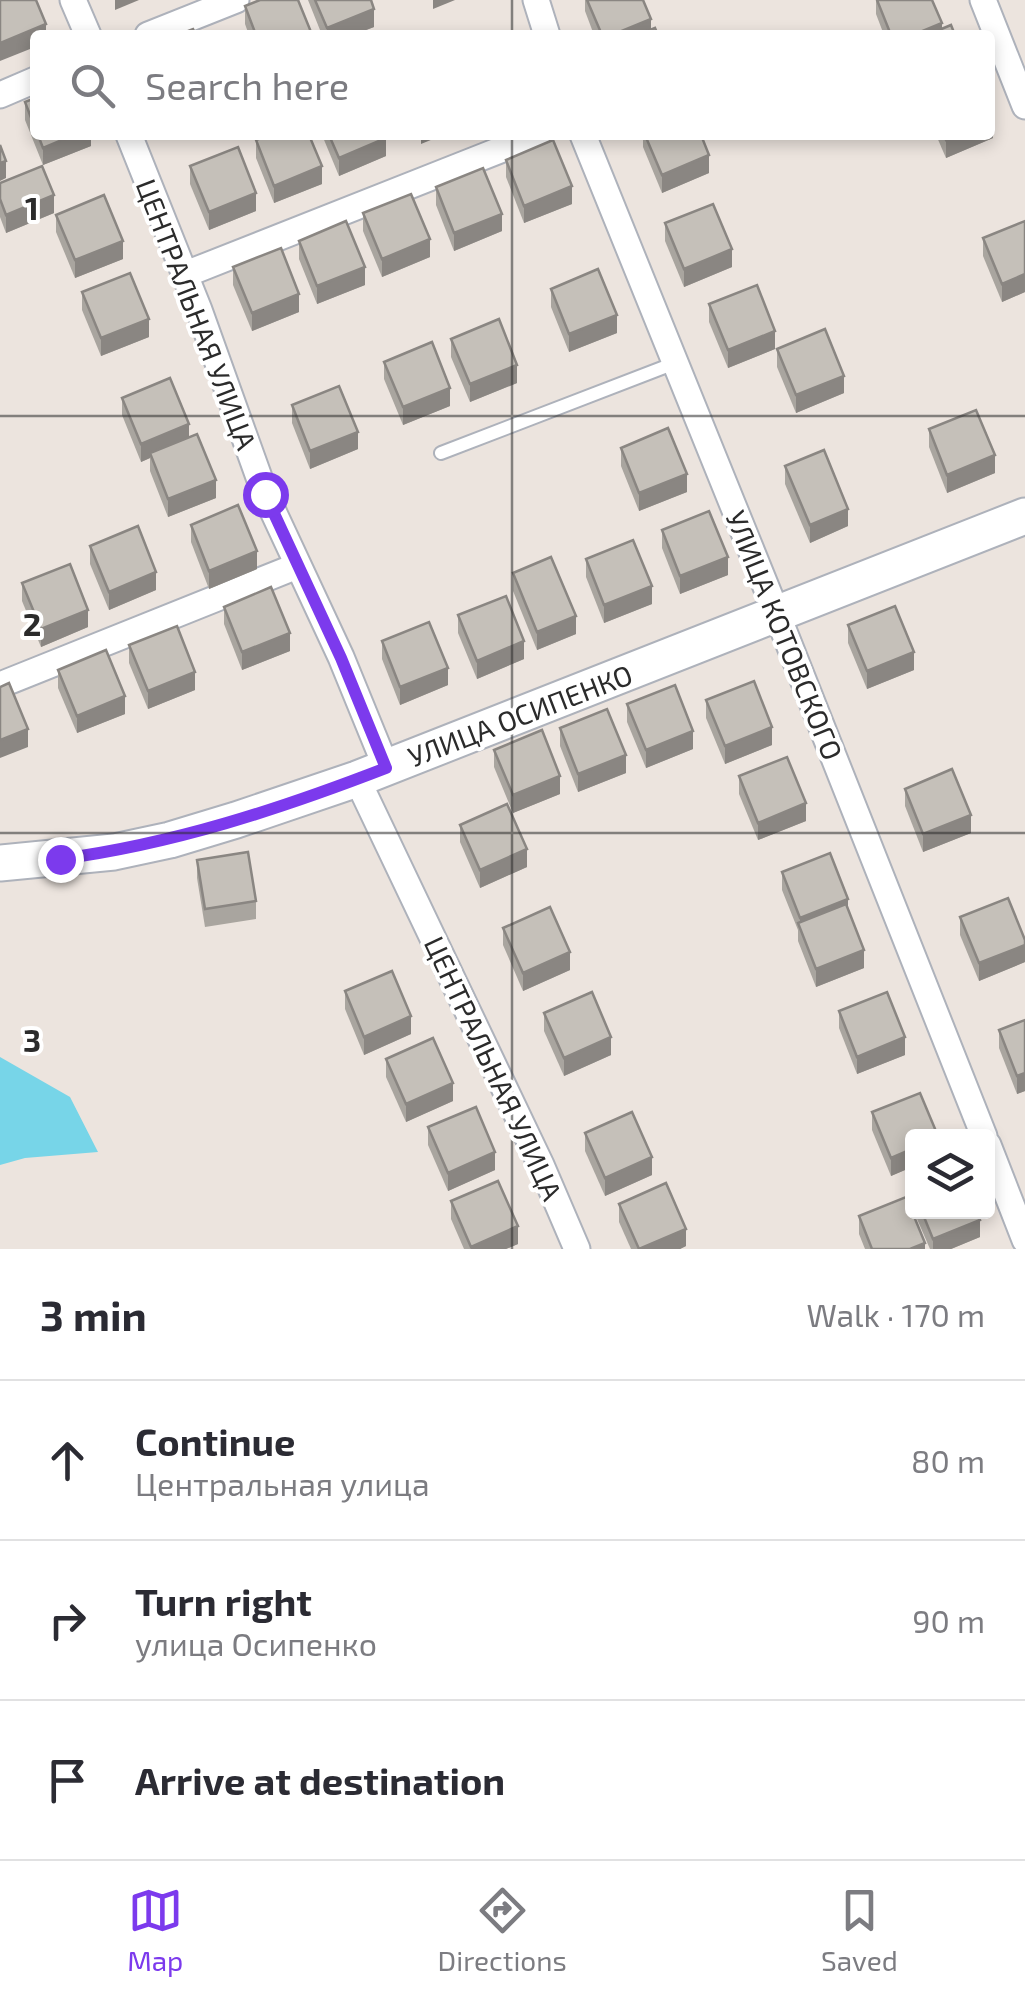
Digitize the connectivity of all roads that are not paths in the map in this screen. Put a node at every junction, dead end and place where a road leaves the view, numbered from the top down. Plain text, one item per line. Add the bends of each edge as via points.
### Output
1 (73, 0) edge
2 (236, 0) edge
3 (536, 0) edge
4 (983, 0) edge
5 (86, 30) edge
6 (161, 30) edge
7 (545, 30) edge
8 (995, 30) edge
9 (995, 30) edge
10 (30, 82) edge
11 (0, 95) edge
12 (1025, 106) edge
13 (131, 140) edge
14 (525, 140) edge
15 (585, 140) edge
16 (186, 274) junction
17 (675, 363) junction
18 (441, 453) dead end
19 (1025, 516) edge
20 (297, 566) junction
21 (777, 614) junction
22 (0, 685) edge
23 (371, 773) junction
24 (0, 862) edge
25 (981, 1129) edge
26 (995, 1163) edge
27 (1025, 1240) edge
28 (577, 1249) edge

1 - 5 street
2 - 6 street
3 - 7 street
4 - 8 street
9 - 12 street
10 - 11 street
13 - 16 street, ЦЕНТРАЛЬНАЯ УЛИЦА
14 - 16 street
15 - 17 street, УЛИЦА КОТОВСКОГО
16 - 20 street, ЦЕНТРАЛЬНАЯ УЛИЦА
17 - 18 lane
17 - 21 street, УЛИЦА КОТОВСКОГО
19 - 21 street, УЛИЦА ОСИПЕНКО
20 - 22 street
20 - 23 street, ЦЕНТРАЛЬНАЯ УЛИЦА via 341,658
21 - 23 street, УЛИЦА ОСИПЕНКО
21 - 25 street, УЛИЦА КОТОВСКОГО
23 - 24 street, УЛИЦА ОСИПЕНКО via 170,840
23 - 28 street, ЦЕНТРАЛЬНАЯ УЛИЦА
26 - 27 street

